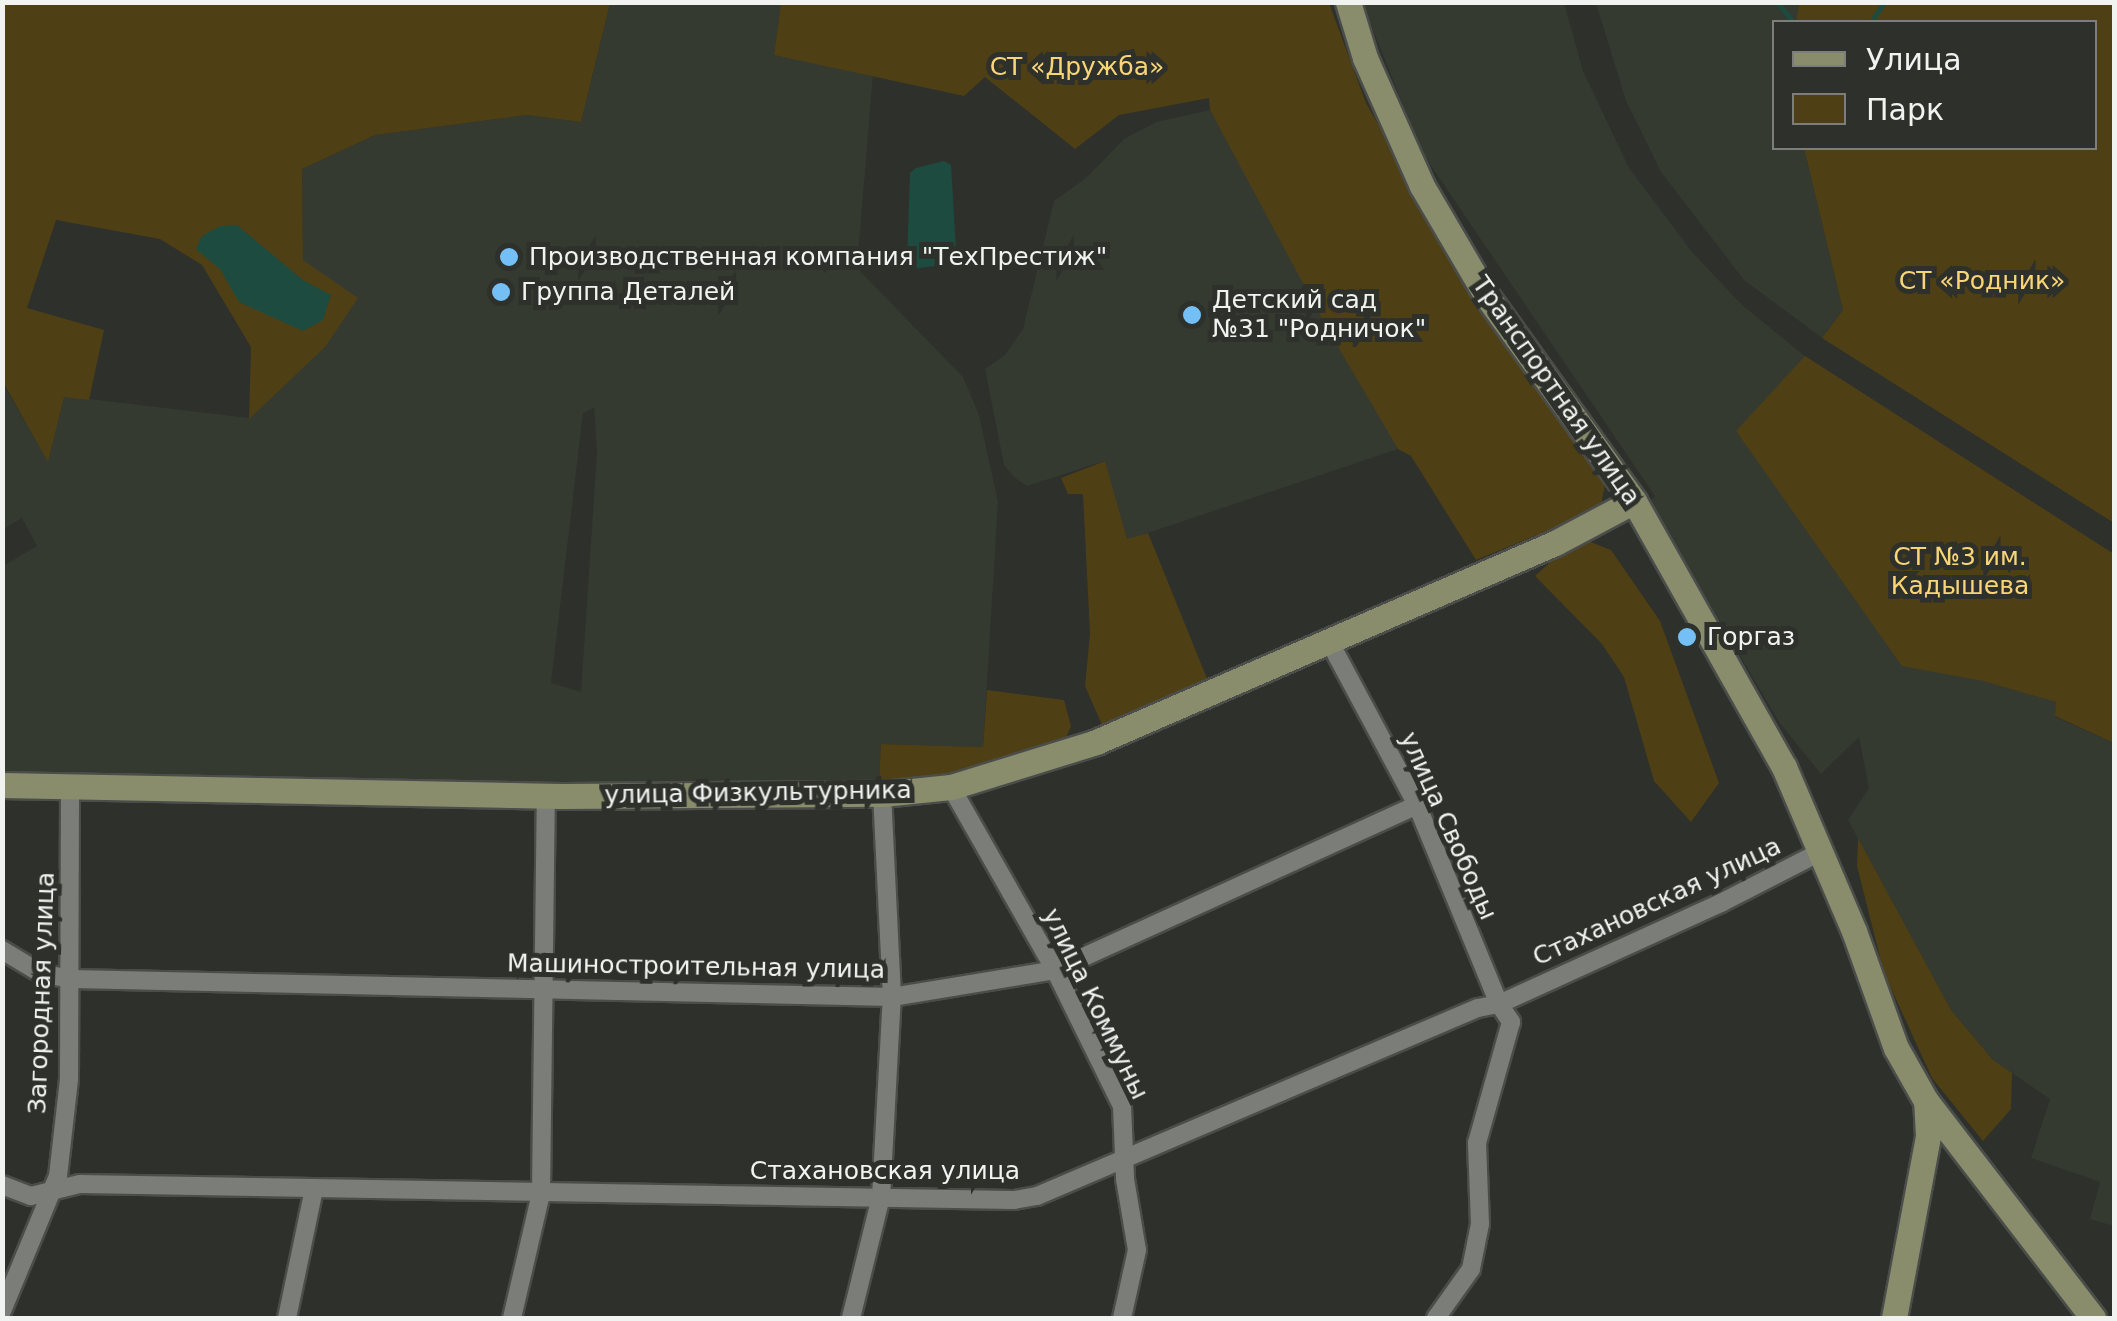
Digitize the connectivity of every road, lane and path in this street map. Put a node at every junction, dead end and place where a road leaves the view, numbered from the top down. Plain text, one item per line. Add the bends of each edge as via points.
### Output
1 (1348, 2) edge
2 (1634, 500) junction
3 (1330, 641) junction
4 (2, 785) edge
5 (70, 785) junction
6 (951, 787) junction
7 (882, 794) junction
8 (546, 796) junction
9 (1417, 804) junction
10 (1822, 850) junction
11 (2, 950) edge
12 (1055, 970) junction
13 (72, 980) junction
14 (547, 988) junction
15 (892, 997) junction
16 (1499, 1004) junction
17 (1926, 1101) junction
18 (1126, 1155) junction
19 (2, 1185) edge
20 (314, 1188) junction
21 (55, 1189) junction
22 (541, 1192) junction
23 (881, 1197) junction
24 (2, 1311) edge
25 (287, 1318) edge
26 (512, 1318) edge
27 (851, 1318) edge
28 (1122, 1318) edge
29 (1436, 1318) edge
30 (1894, 1318) edge
31 (2093, 1318) edge

1 - 2 street, Транспортная улица via 1397,136 1432,202 1486,295
2 - 3 street, улица Физкультурника
2 - 10 street, Транспортная улица via 1784,768
3 - 6 street, улица Физкультурника via 1096,742
3 - 9 street, улица Свободы
4 - 5 street, улица Физкультурника
5 - 8 street, улица Физкультурника
5 - 13 street, Загородная улица
6 - 7 street, улица Физкультурника
6 - 12 street, улица Коммуны
7 - 8 street, улица Физкультурника
7 - 15 street
8 - 14 street
9 - 12 street, Машиностроительная улица
9 - 16 street, улица Свободы
10 - 16 street, Стахановская улица
10 - 17 street, Транспортная улица via 1896,1048
11 - 13 street, Машиностроительная улица via 42,974
12 - 15 street, Машиностроительная улица
12 - 18 street, улица Коммуны via 1122,1106
13 - 14 street, Машиностроительная улица
13 - 21 street, Загородная улица via 70,1079
14 - 15 street, Машиностроительная улица
14 - 22 street
15 - 23 street
16 - 18 street, Стахановская улица
16 - 29 street, улица Свободы via 1511,1022 1478,1143 1480,1224 1471,1269
17 - 30 street via 1928,1136
17 - 31 street, Транспортная улица
18 - 23 street, Стахановская улица via 1014,1200
18 - 28 street, улица Коммуны via 1137,1250
19 - 21 street, Стахановская улица via 31,1196
20 - 21 street, Стахановская улица
20 - 22 street, Стахановская улица
20 - 25 street
21 - 24 street, Загородная улица
22 - 23 street, Стахановская улица
22 - 26 street
23 - 27 street

